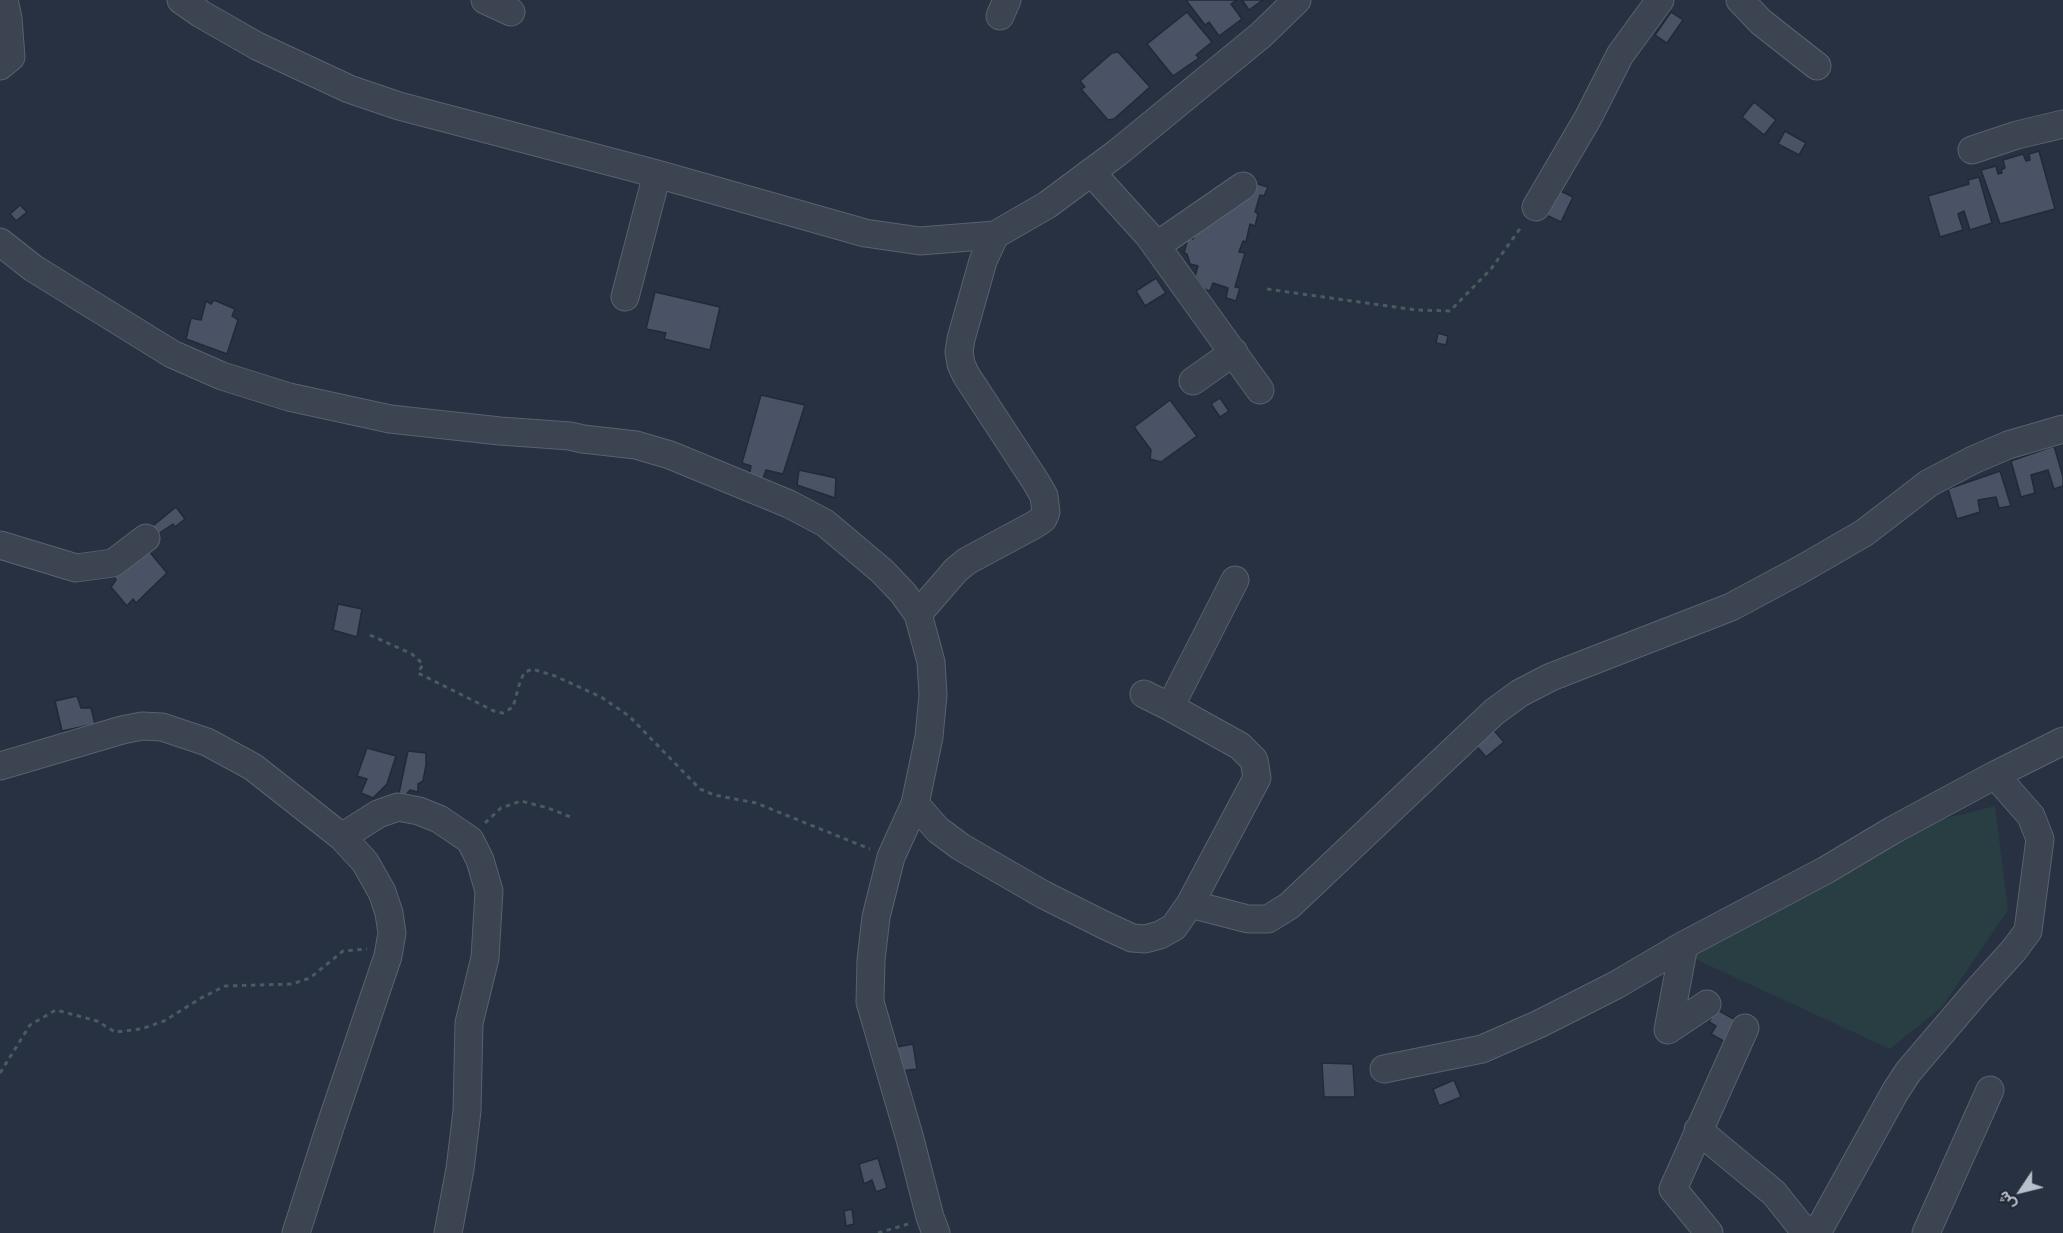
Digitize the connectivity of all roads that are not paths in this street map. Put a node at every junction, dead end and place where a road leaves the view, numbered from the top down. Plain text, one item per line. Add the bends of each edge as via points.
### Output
1 (4, 0) edge
2 (181, 0) edge
3 (485, 0) edge
4 (1297, 0) edge
5 (1660, 0) edge
6 (1740, 0) edge
7 (511, 12) dead end
8 (0, 66) edge
9 (1817, 66) dead end
10 (2063, 124) edge
11 (1972, 150) dead end
12 (1091, 172) junction
13 (657, 174) junction
14 (1242, 186) dead end
15 (1536, 207) road end
16 (994, 235) junction
17 (0, 242) edge
18 (1156, 246) junction
19 (625, 297) dead end
20 (1234, 352) junction
21 (1193, 381) dead end
22 (1260, 390) dead end
23 (2063, 429) edge
24 (146, 538) dead end
25 (0, 545) edge
26 (1235, 580) dead end
27 (918, 614) junction
28 (1144, 694) dead end
29 (1170, 707) junction
30 (2063, 741) edge
31 (0, 766) edge
32 (1995, 775) junction
33 (915, 804) junction
34 (342, 837) junction
35 (1190, 904) junction
36 (1684, 945) junction
37 (1707, 1004) dead end
38 (1745, 1028) dead end
39 (1384, 1069) dead end
40 (1990, 1090) dead end
41 (1698, 1130) junction
42 (933, 1225) edge
43 (296, 1233) edge
44 (448, 1233) edge
45 (1709, 1233) edge
46 (1806, 1233) edge
47 (1817, 1233) edge
48 (1926, 1233) edge

1 - 8 street via 11,57
2 - 13 street via 258,46 349,89 399,106
3 - 7 street
4 - 12 street via 1261,35
5 - 15 street via 1620,55
6 - 9 street via 1761,22
10 - 11 street
12 - 16 street via 1047,206
12 - 18 street
13 - 16 street via 874,235 920,241
13 - 19 street
14 - 18 street
16 - 27 street via 961,339 961,364 1036,482 1044,496 1046,512 1034,525 967,561
17 - 27 street via 33,268 172,354 222,376 289,397 390,419 570,436 636,445 670,455 825,523 882,571
18 - 20 street
20 - 21 street
20 - 22 street
23 - 35 street via 2008,445 1929,483 1864,532 1731,607 1551,676 1520,693 1494,712 1289,906 1269,919 1248,919
24 - 25 street via 113,563 76,568
26 - 29 street
27 - 33 street via 931,662 933,694
28 - 29 street
29 - 35 street via 1240,746 1254,760 1257,778
30 - 32 street
31 - 34 street via 122,730 162,727 207,742 253,767
32 - 36 street
32 - 47 street via 2031,816 2040,839 2028,931 1908,1072
33 - 35 street via 938,830 961,847 1044,895 1131,938 1145,939 1174,927
33 - 42 street via 891,857 876,917 870,1002
34 - 43 street via 365,862 382,892 392,933 368,1019
34 - 44 street via 378,814 398,807 419,811 440,819 470,840 489,891 485,958 469,1023 467,1112
36 - 37 street via 1668,1030
36 - 39 street via 1616,985 1482,1049
38 - 41 street
40 - 48 street
41 - 45 street via 1673,1189
41 - 46 street via 1774,1193

